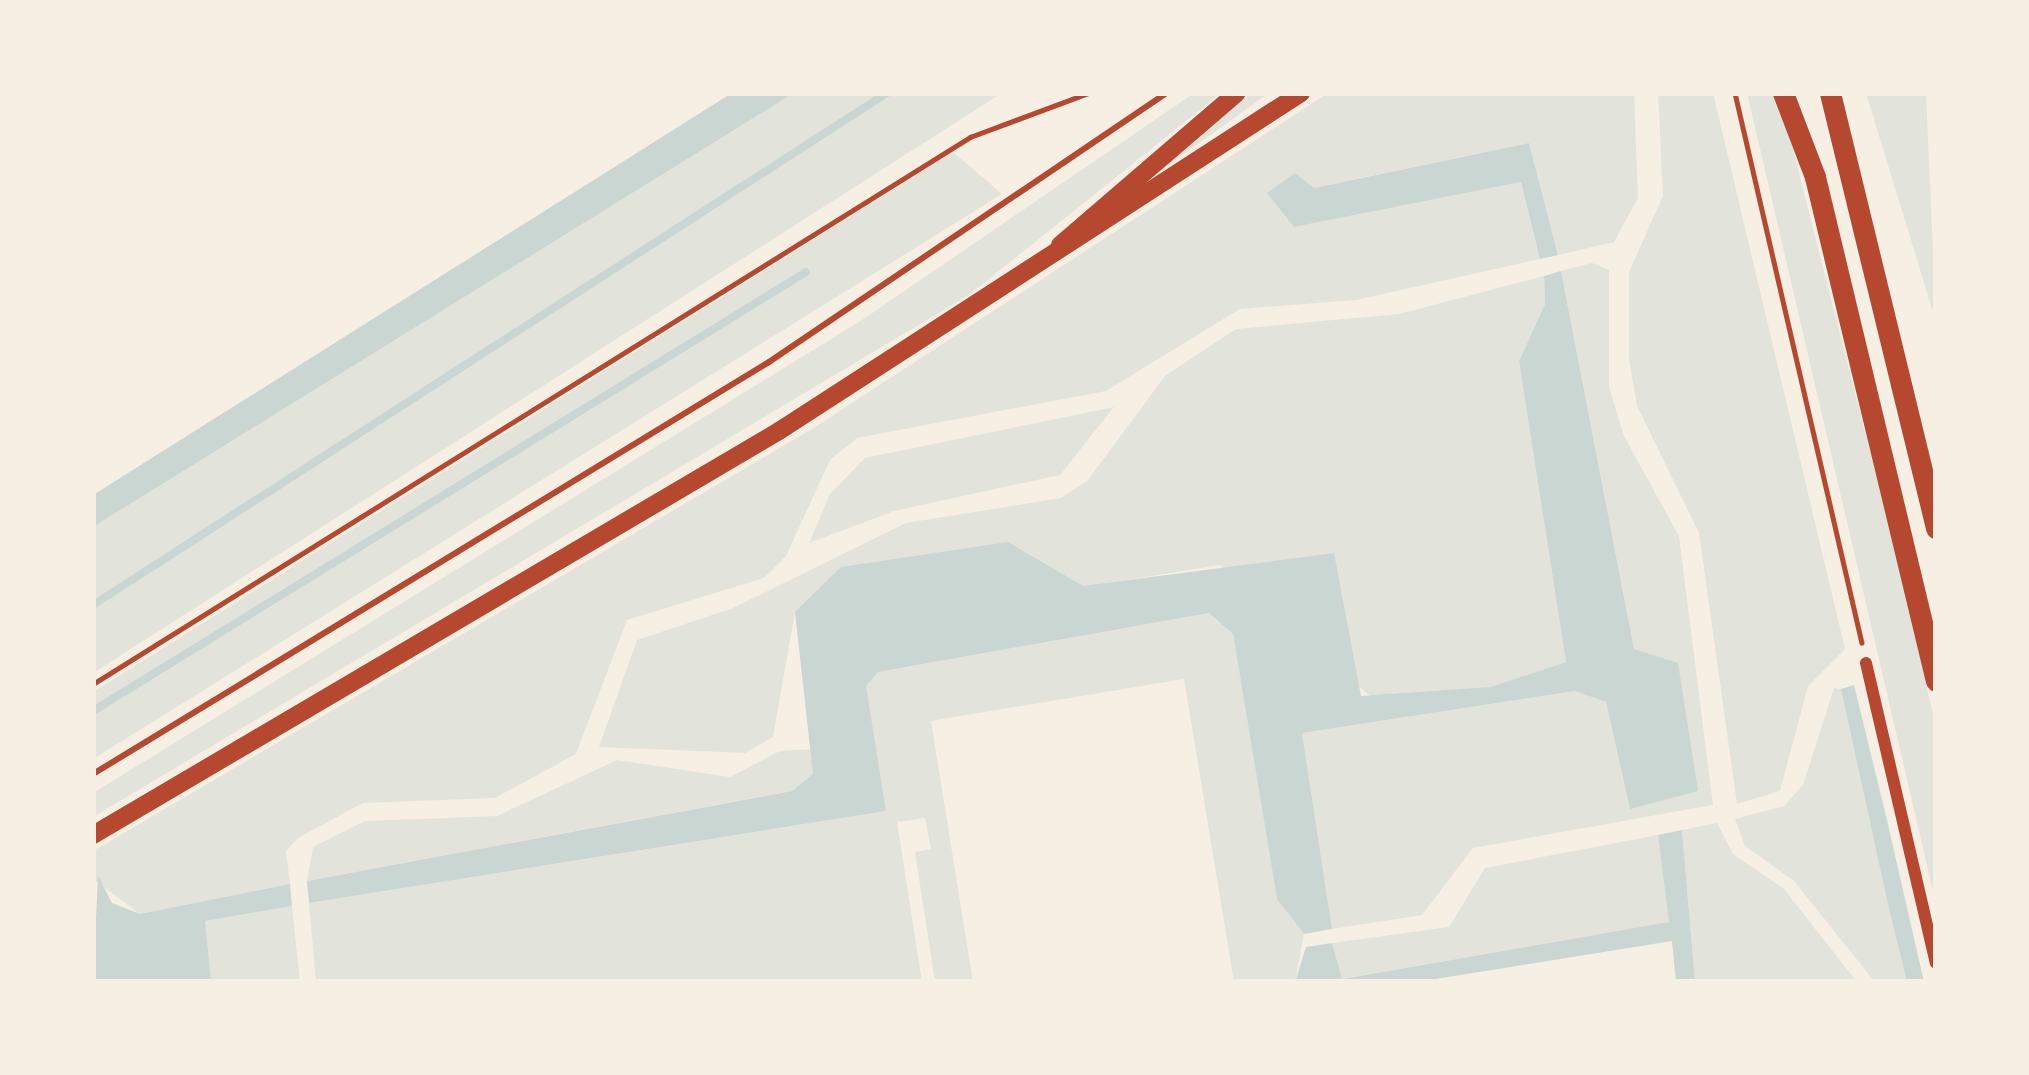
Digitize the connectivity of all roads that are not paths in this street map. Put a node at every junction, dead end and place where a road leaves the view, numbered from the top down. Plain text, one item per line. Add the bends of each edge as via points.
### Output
1 (1166, 93) edge
2 (1237, 93) edge
3 (1301, 93) edge
4 (1783, 93) edge
5 (1830, 93) edge
6 (1035, 269) junction
7 (1936, 528) edge
8 (1866, 663) road end
9 (1936, 680) edge
10 (93, 774) edge
11 (93, 835) edge
12 (1936, 963) edge

1 - 10 lane via 769,362
2 - 6 main road
3 - 6 main road
4 - 9 main road via 1815,177
5 - 7 main road
6 - 11 main road
8 - 12 street

